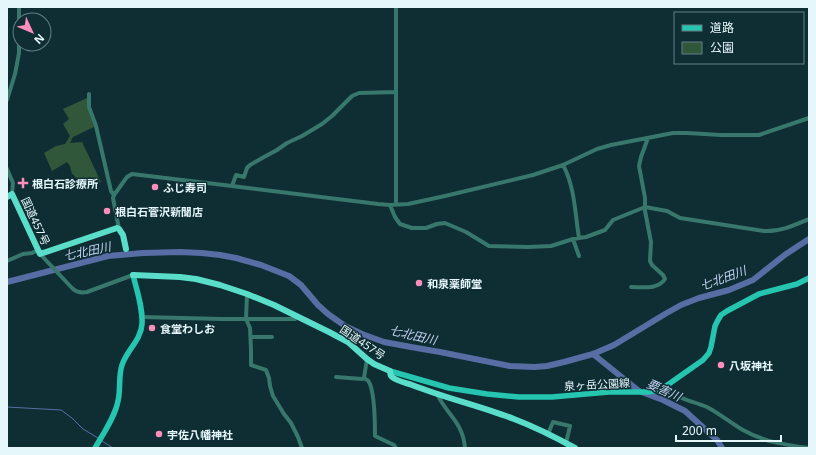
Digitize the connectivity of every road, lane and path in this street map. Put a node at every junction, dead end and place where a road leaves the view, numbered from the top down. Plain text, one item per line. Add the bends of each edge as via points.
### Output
1 (19, 7) edge
2 (396, 7) edge
3 (396, 92) junction
4 (89, 94) dead end
5 (7, 100) edge
6 (809, 118) edge
7 (648, 138) junction
8 (563, 165) junction
9 (7, 169) edge
10 (232, 186) junction
11 (10, 195) edge
12 (114, 195) junction
13 (390, 205) junction
14 (396, 205) junction
15 (645, 207) junction
16 (809, 219) edge
17 (119, 229) junction
18 (579, 238) junction
19 (573, 239) junction
20 (126, 249) dead end
21 (39, 252) junction
22 (579, 256) dead end
23 (7, 261) edge
24 (133, 275) junction
25 (809, 278) edge
26 (631, 287) dead end
27 (247, 294) junction
28 (142, 317) junction
29 (298, 317) junction
30 (246, 319) junction
31 (251, 337) junction
32 (272, 337) dead end
33 (367, 359) junction
34 (390, 371) junction
35 (336, 378) dead end
36 (364, 378) junction
37 (666, 386) junction
38 (437, 394) junction
39 (548, 434) junction
40 (566, 443) junction
41 (777, 443) junction
42 (95, 448) edge
43 (302, 448) edge
44 (396, 448) edge
45 (465, 448) edge
46 (575, 448) edge
47 (775, 448) edge
48 (809, 448) edge

1 - 5 street via 18,53
2 - 3 street
3 - 10 street via 355,94 322,124 250,165 244,177 236,175
3 - 14 street
4 - 12 street via 89,107
6 - 7 street via 760,135 687,133
7 - 8 street via 606,146
7 - 15 street via 639,166
8 - 14 street via 533,175
8 - 18 street via 571,184
9 - 11 street via 13,183
10 - 12 street via 132,174 126,177
10 - 13 street
11 - 21 highway, 国道457号
12 - 17 street
13 - 14 street
13 - 19 street via 400,224 412,228 426,228 445,223 490,246 551,246
15 - 16 street via 667,211 680,218 770,232
15 - 18 street via 613,220 605,230
15 - 26 street via 651,242 651,262 665,279 661,284 653,286
17 - 20 highway
17 - 21 highway, 国道457号
18 - 19 street
19 - 22 street
21 - 23 street via 23,254
21 - 24 street via 74,290 84,292
24 - 27 highway, 国道457号 via 196,279
24 - 28 main road
25 - 37 main road, 泉ヶ岳公園線 via 797,284 758,294 721,315 709,353
27 - 29 highway, 国道457号
27 - 30 street
28 - 30 street
28 - 42 main road via 138,339 120,370 117,407
29 - 30 street
29 - 33 highway, 国道457号 via 348,342
30 - 31 street
31 - 32 street
31 - 43 street via 251,365 266,370 274,397 291,423
33 - 34 highway, 国道457号
33 - 36 street
34 - 37 main road, 泉ヶ岳公園線 via 448,388 519,397 648,392
34 - 38 highway, 国道457号 via 392,377 398,380
35 - 36 street
36 - 44 street via 369,382 373,396 375,436
37 - 41 street via 675,396 706,407 754,436
38 - 39 highway, 国道457号 via 514,419
38 - 45 street via 457,422
39 - 40 highway, 国道457号
39 - 40 street via 553,422 570,426
40 - 46 highway, 国道457号
41 - 47 street
41 - 48 street

